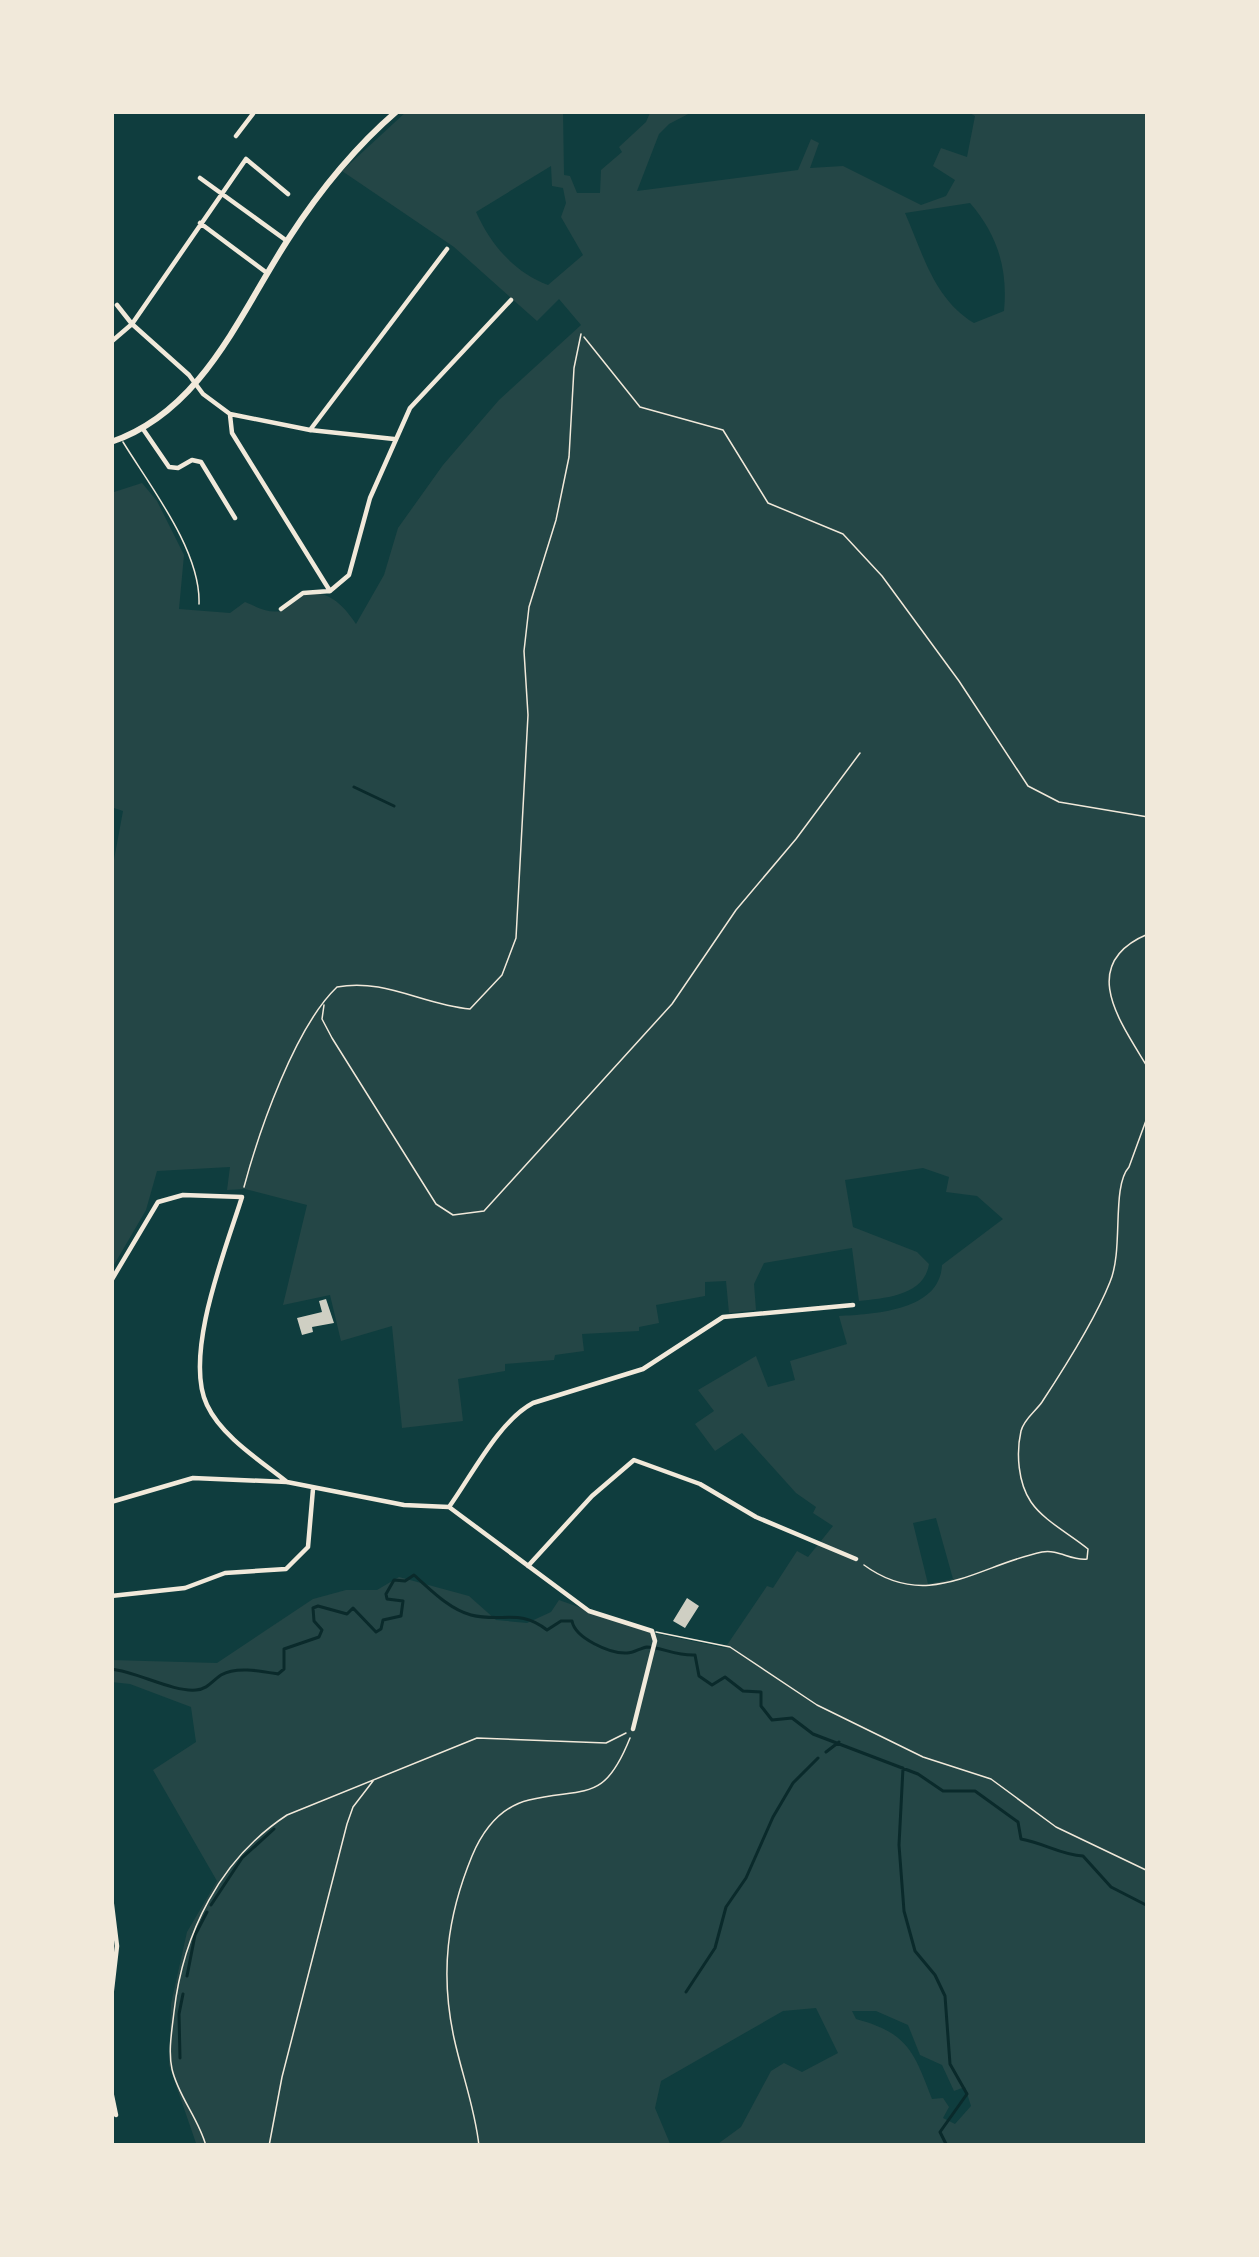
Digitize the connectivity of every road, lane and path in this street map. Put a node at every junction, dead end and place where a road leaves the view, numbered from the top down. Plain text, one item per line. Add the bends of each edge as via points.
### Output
1 (255, 111) edge
2 (397, 111) edge
3 (236, 136) dead end
4 (200, 178) dead end
5 (221, 194) junction
6 (288, 194) dead end
7 (200, 223) junction
8 (287, 241) junction
9 (447, 249) dead end
10 (267, 273) junction
11 (511, 300) dead end
12 (117, 305) dead end
13 (132, 324) junction
14 (111, 342) edge
15 (196, 386) junction
16 (230, 413) junction
17 (141, 430) junction
18 (310, 430) junction
19 (121, 439) junction
20 (394, 440) junction
21 (111, 442) edge
22 (236, 518) dead end
23 (330, 591) junction
24 (199, 604) dead end
25 (280, 609) dead end
26 (860, 753) dead end
27 (1148, 817) edge
28 (1148, 934) edge
29 (324, 999) junction
30 (1148, 1069) edge
31 (1148, 1115) edge
32 (242, 1197) junction
33 (111, 1280) edge
34 (854, 1305) dead end
35 (287, 1482) junction
36 (314, 1489) junction
37 (111, 1502) edge
38 (449, 1507) junction
39 (856, 1559) joint
40 (528, 1566) junction
41 (111, 1596) edge
42 (652, 1631) junction
43 (633, 1729) junction
44 (375, 1778) junction
45 (1148, 1871) edge
46 (111, 1897) edge
47 (111, 1998) edge
48 (111, 2091) edge
49 (116, 2115) dead end
50 (206, 2146) edge
51 (269, 2146) edge
52 (479, 2146) edge

1 - 3 street
2 - 8 street via 344,163
4 - 5 street
5 - 6 street via 246,159
5 - 7 street
5 - 8 street
7 - 10 street
7 - 13 street
8 - 10 street
9 - 18 street
10 - 15 street
11 - 20 street via 410,407
12 - 13 street
13 - 14 street
13 - 15 street
15 - 16 street
15 - 17 street
16 - 18 street
16 - 23 street via 232,433
17 - 19 street
17 - 22 street via 169,467 201,462
18 - 20 street
19 - 21 street
19 - 24 lane via 181,541
20 - 23 street via 349,575
23 - 25 street via 303,593
26 - 29 path via 672,1004 484,1210 444,1213 427,1193 332,1038
27 - 29 path via 1059,802 1028,785 862,553 823,522 768,502 723,430 640,407 580,334 569,458 526,628 515,938 502,975 470,1010 381,985 337,987
28 - 30 path via 1121,948 1108,984 1114,1012
29 - 32 path via 264,1122
31 - 39 path via 1124,1172 1109,1285 1020,1439 1020,1474 1031,1502 1088,1549 1087,1559 1056,1550 930,1586 879,1576
32 - 33 street via 158,1202
32 - 35 street via 206,1325 203,1394 221,1425
34 - 38 street via 723,1317 643,1369 533,1402 506,1424
35 - 36 street
35 - 37 street via 193,1478
36 - 38 street
36 - 41 street via 308,1547 286,1569
38 - 40 street
39 - 40 street via 634,1460
40 - 42 street via 589,1611
42 - 43 street
42 - 45 lane via 730,1646 817,1705 923,1757 991,1779 1056,1827
43 - 44 path via 606,1743 477,1738
43 - 52 path via 595,1790 529,1800 491,1823 458,1892 448,1923 447,1996
44 - 50 path via 262,1832 236,1858 191,1933 171,2064
44 - 51 path via 347,1824
46 - 47 street
48 - 49 street

